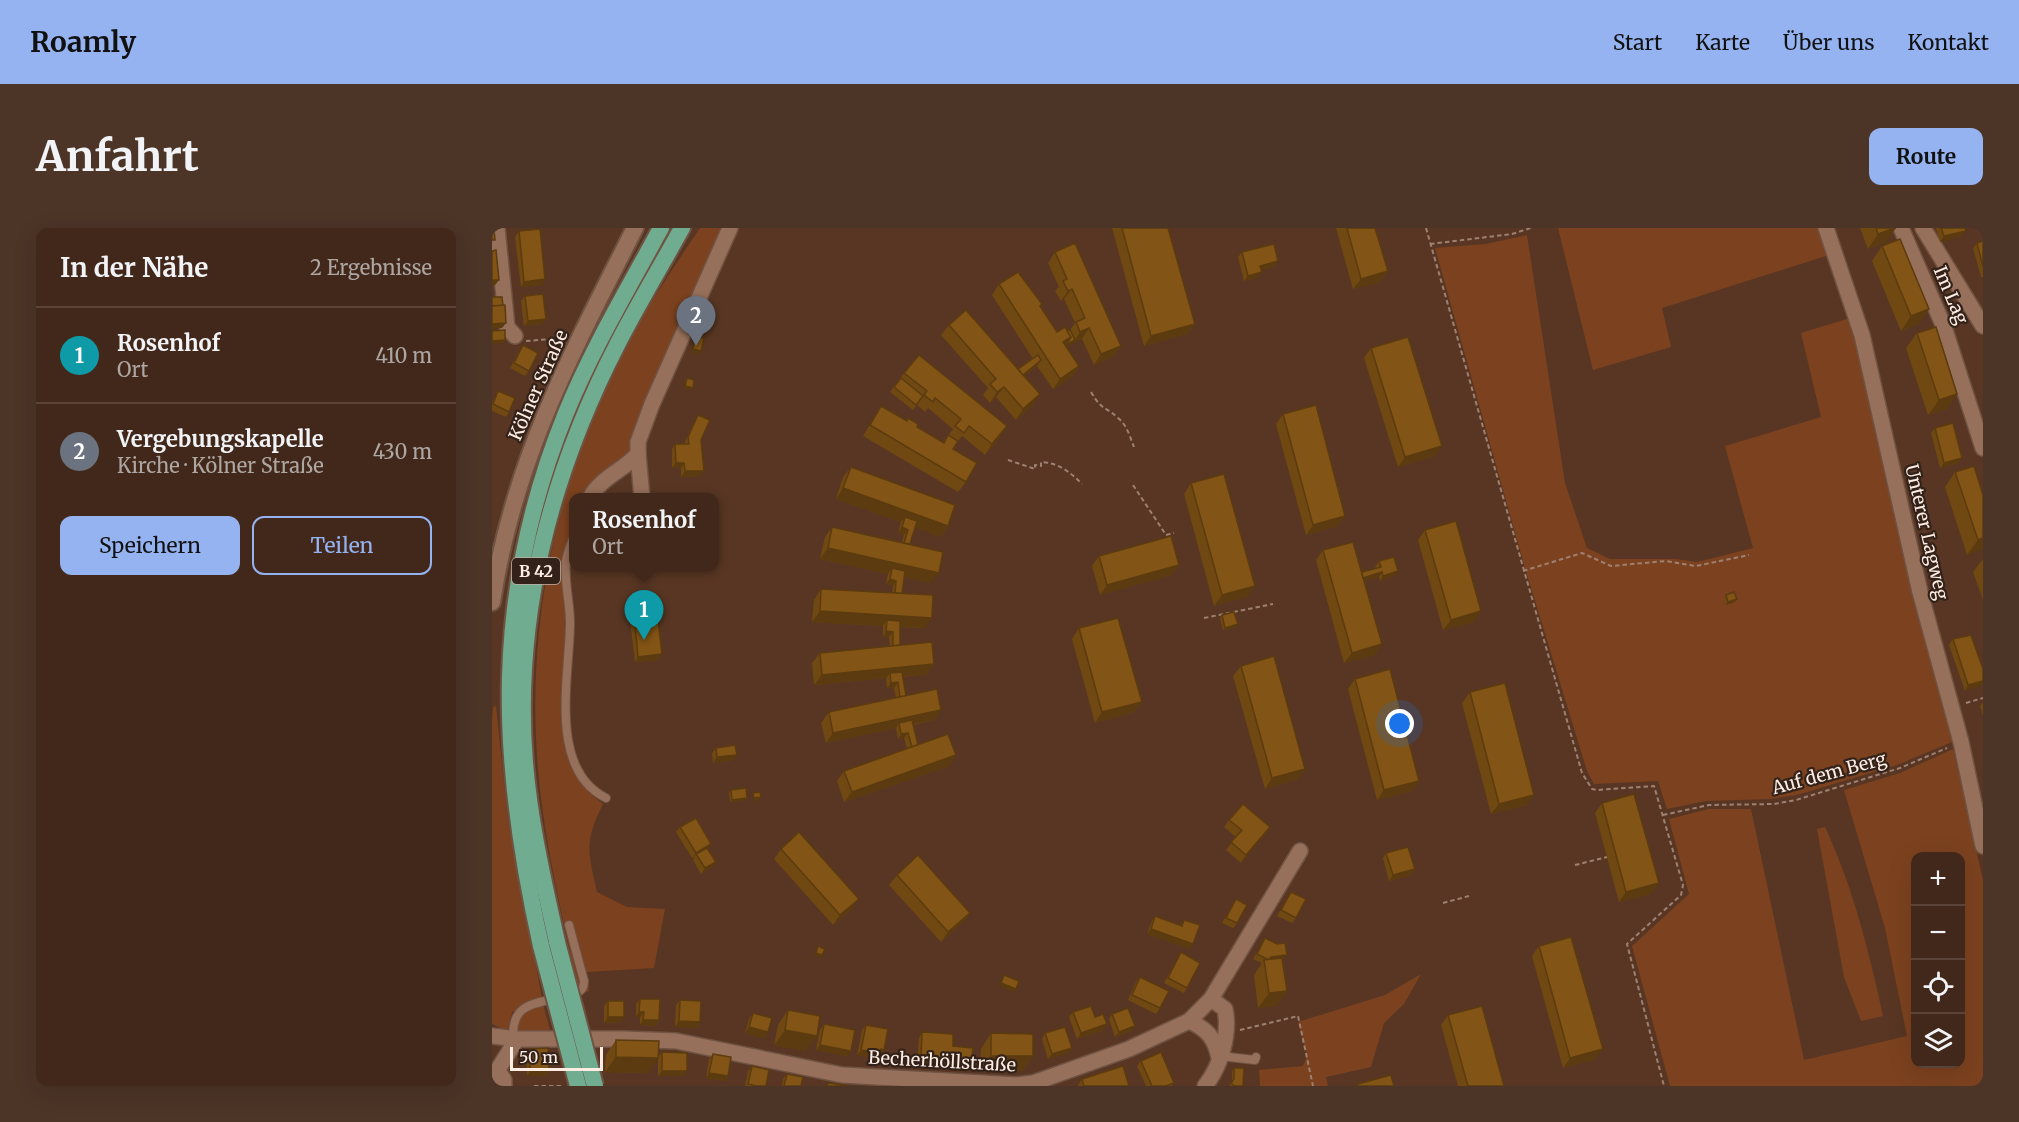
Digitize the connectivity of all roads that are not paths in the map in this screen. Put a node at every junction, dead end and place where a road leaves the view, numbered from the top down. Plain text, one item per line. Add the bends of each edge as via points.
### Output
1 (497, 228) edge
2 (635, 228) edge
3 (661, 228) edge
4 (682, 228) edge
5 (730, 228) edge
6 (1826, 228) edge
7 (1901, 228) edge
8 (1923, 228) edge
9 (1983, 326) edge
10 (515, 336) road end
11 (1983, 448) edge
12 (639, 454) junction
13 (593, 493) edge
14 (642, 493) edge
15 (569, 551) edge
16 (492, 602) edge
17 (606, 798) dead end
18 (1983, 846) edge
19 (1300, 851) dead end
20 (569, 925) dead end
21 (549, 944) junction
22 (1207, 1003) junction
23 (1189, 1021) junction
24 (492, 1036) edge
25 (515, 1039) junction
26 (1220, 1047) junction
27 (1256, 1057) dead end
28 (495, 1075) edge
29 (504, 1086) edge
30 (578, 1086) edge
31 (595, 1086) edge
32 (1205, 1086) edge

1 - 10 street via 507,327
2 - 16 street, Kölner Straße via 545,411 513,500
3 - 21 highway, B 42 via 566,411 543,474 519,572 510,640 508,742 525,873
4 - 21 highway, B 42 via 618,343 580,425 549,513 534,579 525,652 525,762
5 - 12 street via 652,404 638,442
6 - 18 street, Unterer Lagweg via 1862,335
7 - 11 street, Im Lag via 1944,327
8 - 9 street
12 - 13 street
12 - 14 street
15 - 17 lane via 566,731 576,765 587,783
19 - 22 street, Becherhöllstraße
20 - 25 lane via 584,987 580,992 519,1011 513,1018
21 - 30 highway, B 42, bridge
21 - 31 highway, B 42, bridge
22 - 23 street, Becherhöllstraße
22 - 26 street
23 - 25 street, Becherhöllstraße via 1129,1049 1017,1085 842,1075 650,1039 573,1043
23 - 26 street via 1203,1027
24 - 25 street, Becherhöllstraße
25 - 28 street
26 - 27 lane via 1255,1060
26 - 32 street
28 - 29 street via 504,1080

